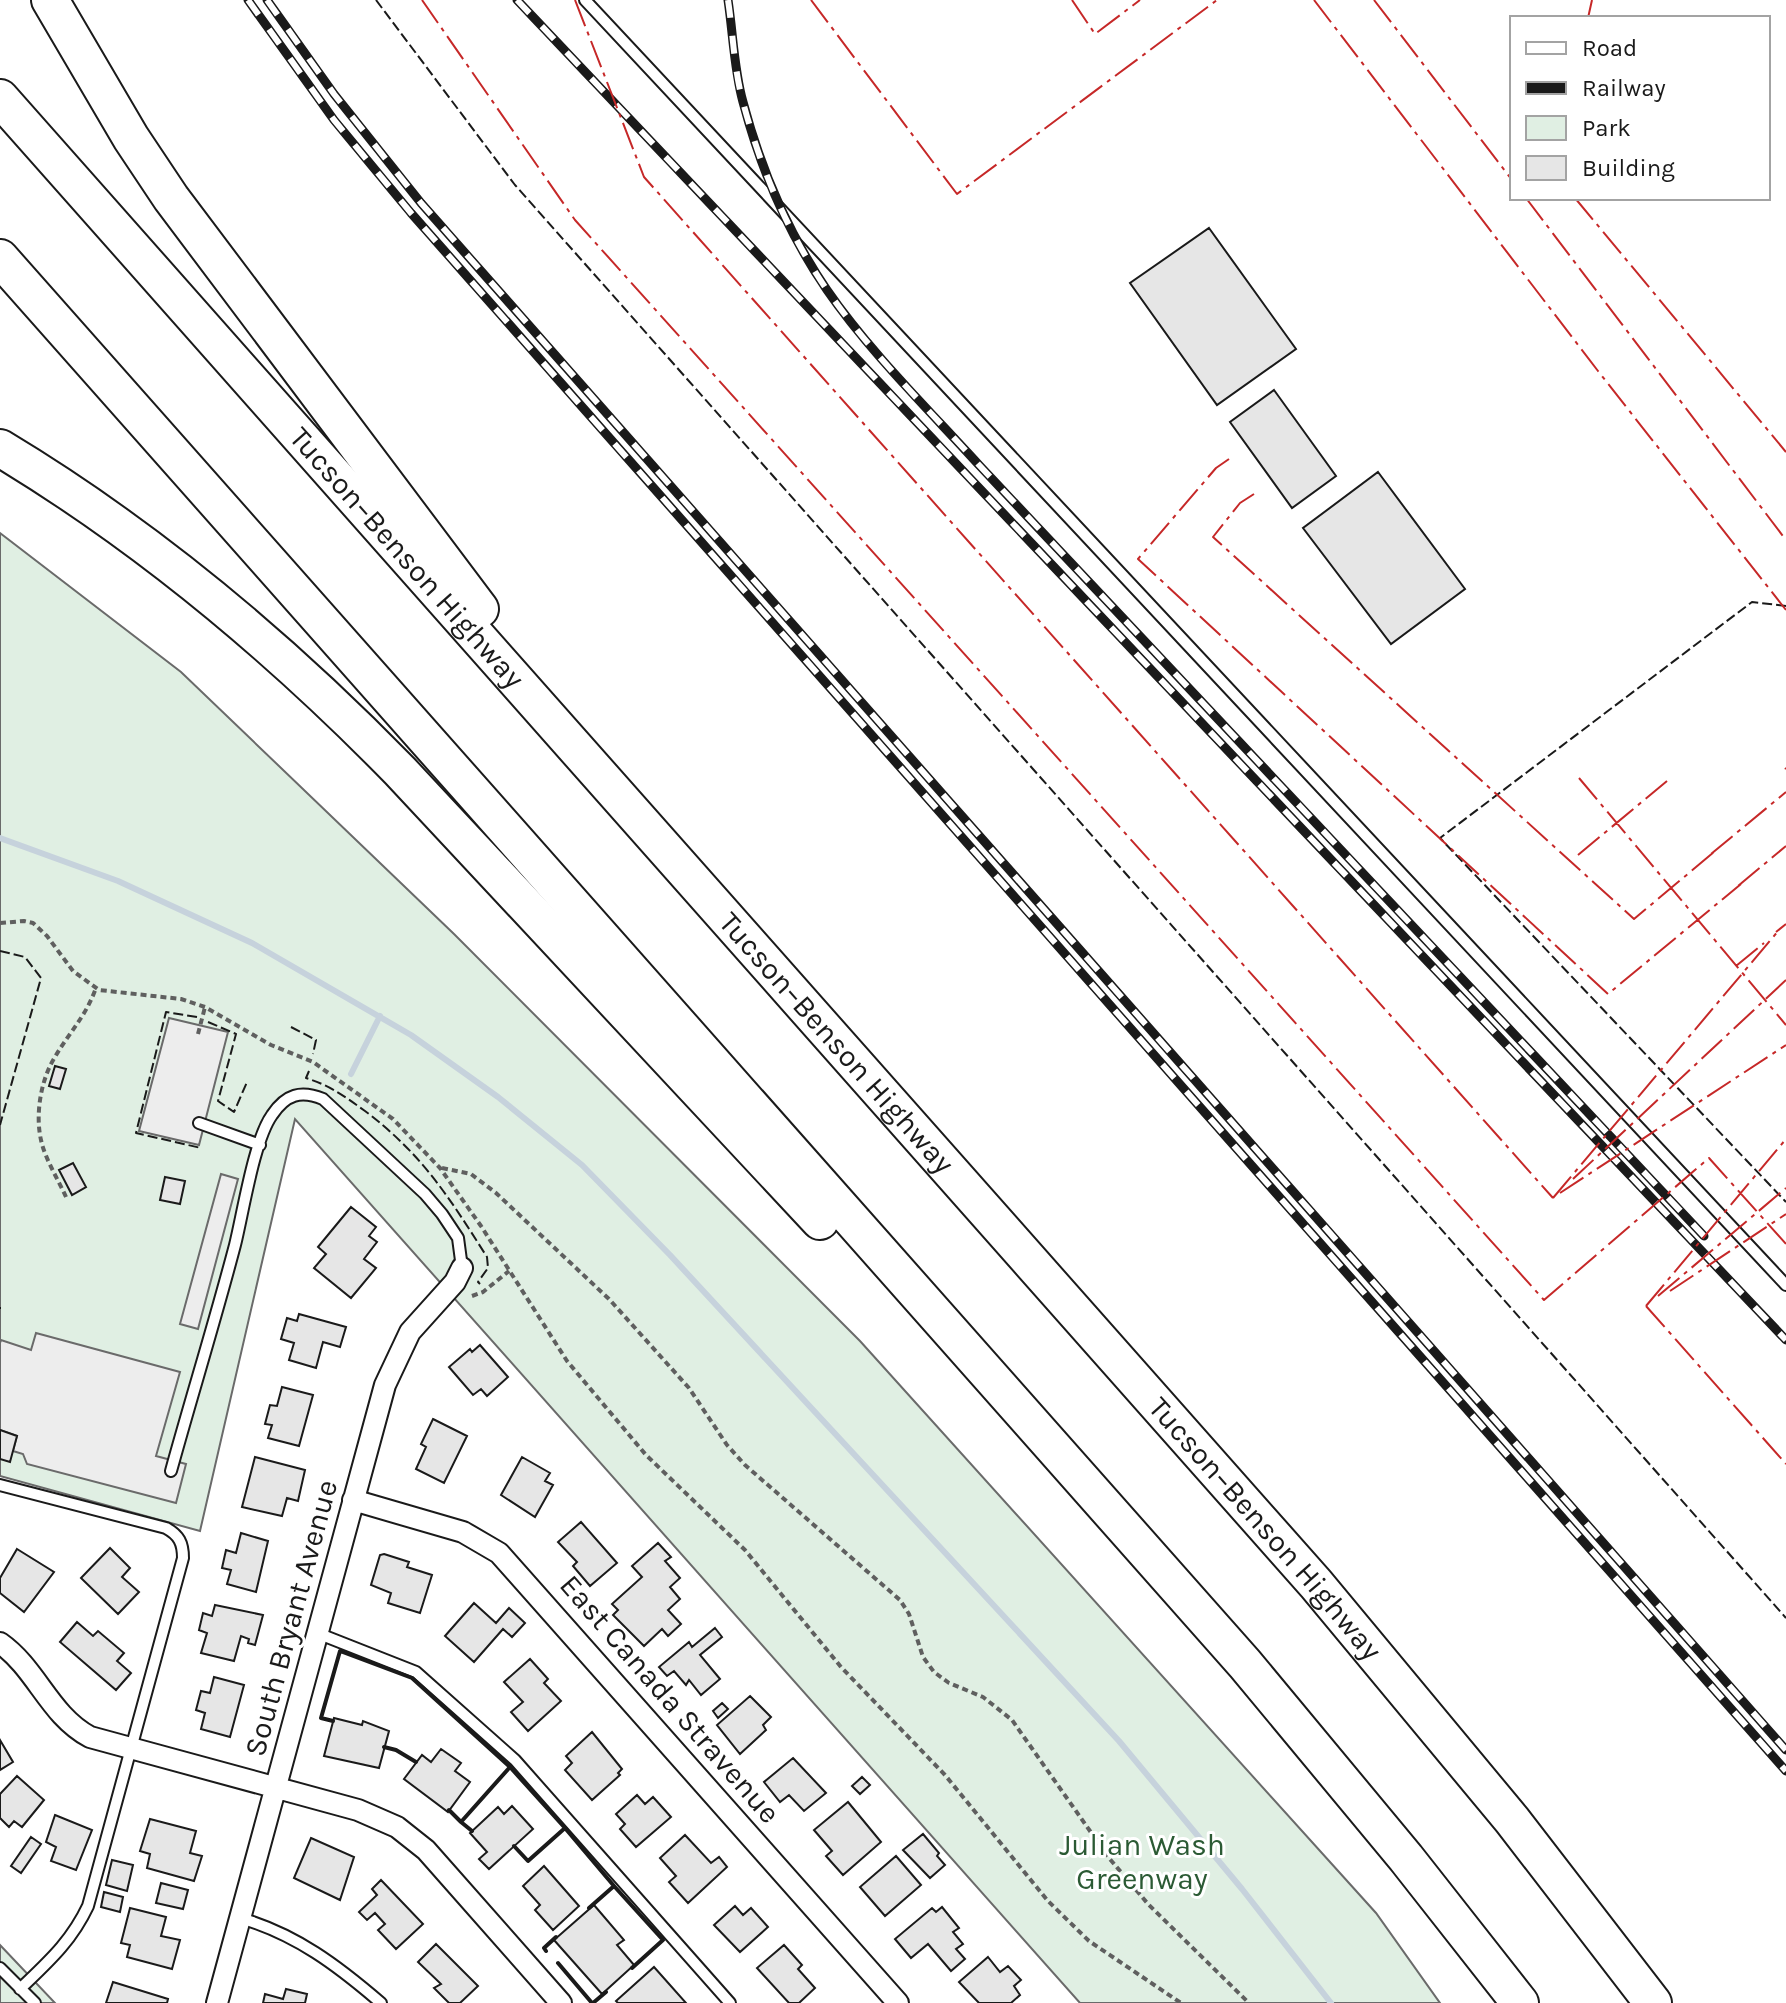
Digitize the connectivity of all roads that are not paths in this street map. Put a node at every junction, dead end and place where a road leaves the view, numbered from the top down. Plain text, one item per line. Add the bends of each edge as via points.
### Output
1 (50, 0) edge
2 (585, 0) edge
3 (0, 98) edge
4 (0, 258) edge
5 (0, 448) edge
6 (645, 828) junction
7 (199, 1123) dead end
8 (260, 1145) junction
9 (462, 1268) joint
10 (1786, 1285) edge
11 (171, 1471) dead end
12 (0, 1485) edge
13 (353, 1500) junction
14 (317, 1633) junction
15 (0, 1643) edge
16 (1281, 1707) junction
17 (130, 1750) junction
18 (276, 1788) junction
19 (240, 1918) junction
20 (0, 1968) edge
21 (20, 1989) junction
22 (35, 2003) edge
23 (217, 2003) edge
24 (381, 2003) edge
25 (561, 2003) edge
26 (730, 2003) edge
27 (898, 2003) edge
28 (1520, 2003) edge
29 (1653, 2003) edge

1 - 6 highway via 131,138 189,222
2 - 10 lane
3 - 6 highway, Tucson–Benson Highway
4 - 16 highway
5 - 16 highway via 190,580 335,705
6 - 29 highway, Tucson–Benson Highway via 1316,1584 1512,1820
7 - 8 lane
8 - 9 lane via 265,1126 286,1099 296,1093 323,1099 442,1214 458,1238
8 - 11 lane
9 - 13 street, South Bryant Avenue via 402,1345 385,1385
12 - 17 lane via 166,1528 179,1538 183,1558
13 - 14 street, South Bryant Avenue
13 - 27 street, East Canada Stravenue via 463,1532 499,1553
14 - 18 street, South Bryant Avenue
14 - 26 lane via 416,1672 515,1760
15 - 17 street via 75,1728
16 - 28 highway
17 - 18 street
17 - 21 lane via 77,1930
18 - 19 street, South Bryant Avenue
18 - 25 street via 379,1818 413,1838
19 - 23 street, South Bryant Avenue
19 - 24 lane via 335,1963
20 - 21 lane
21 - 22 lane

